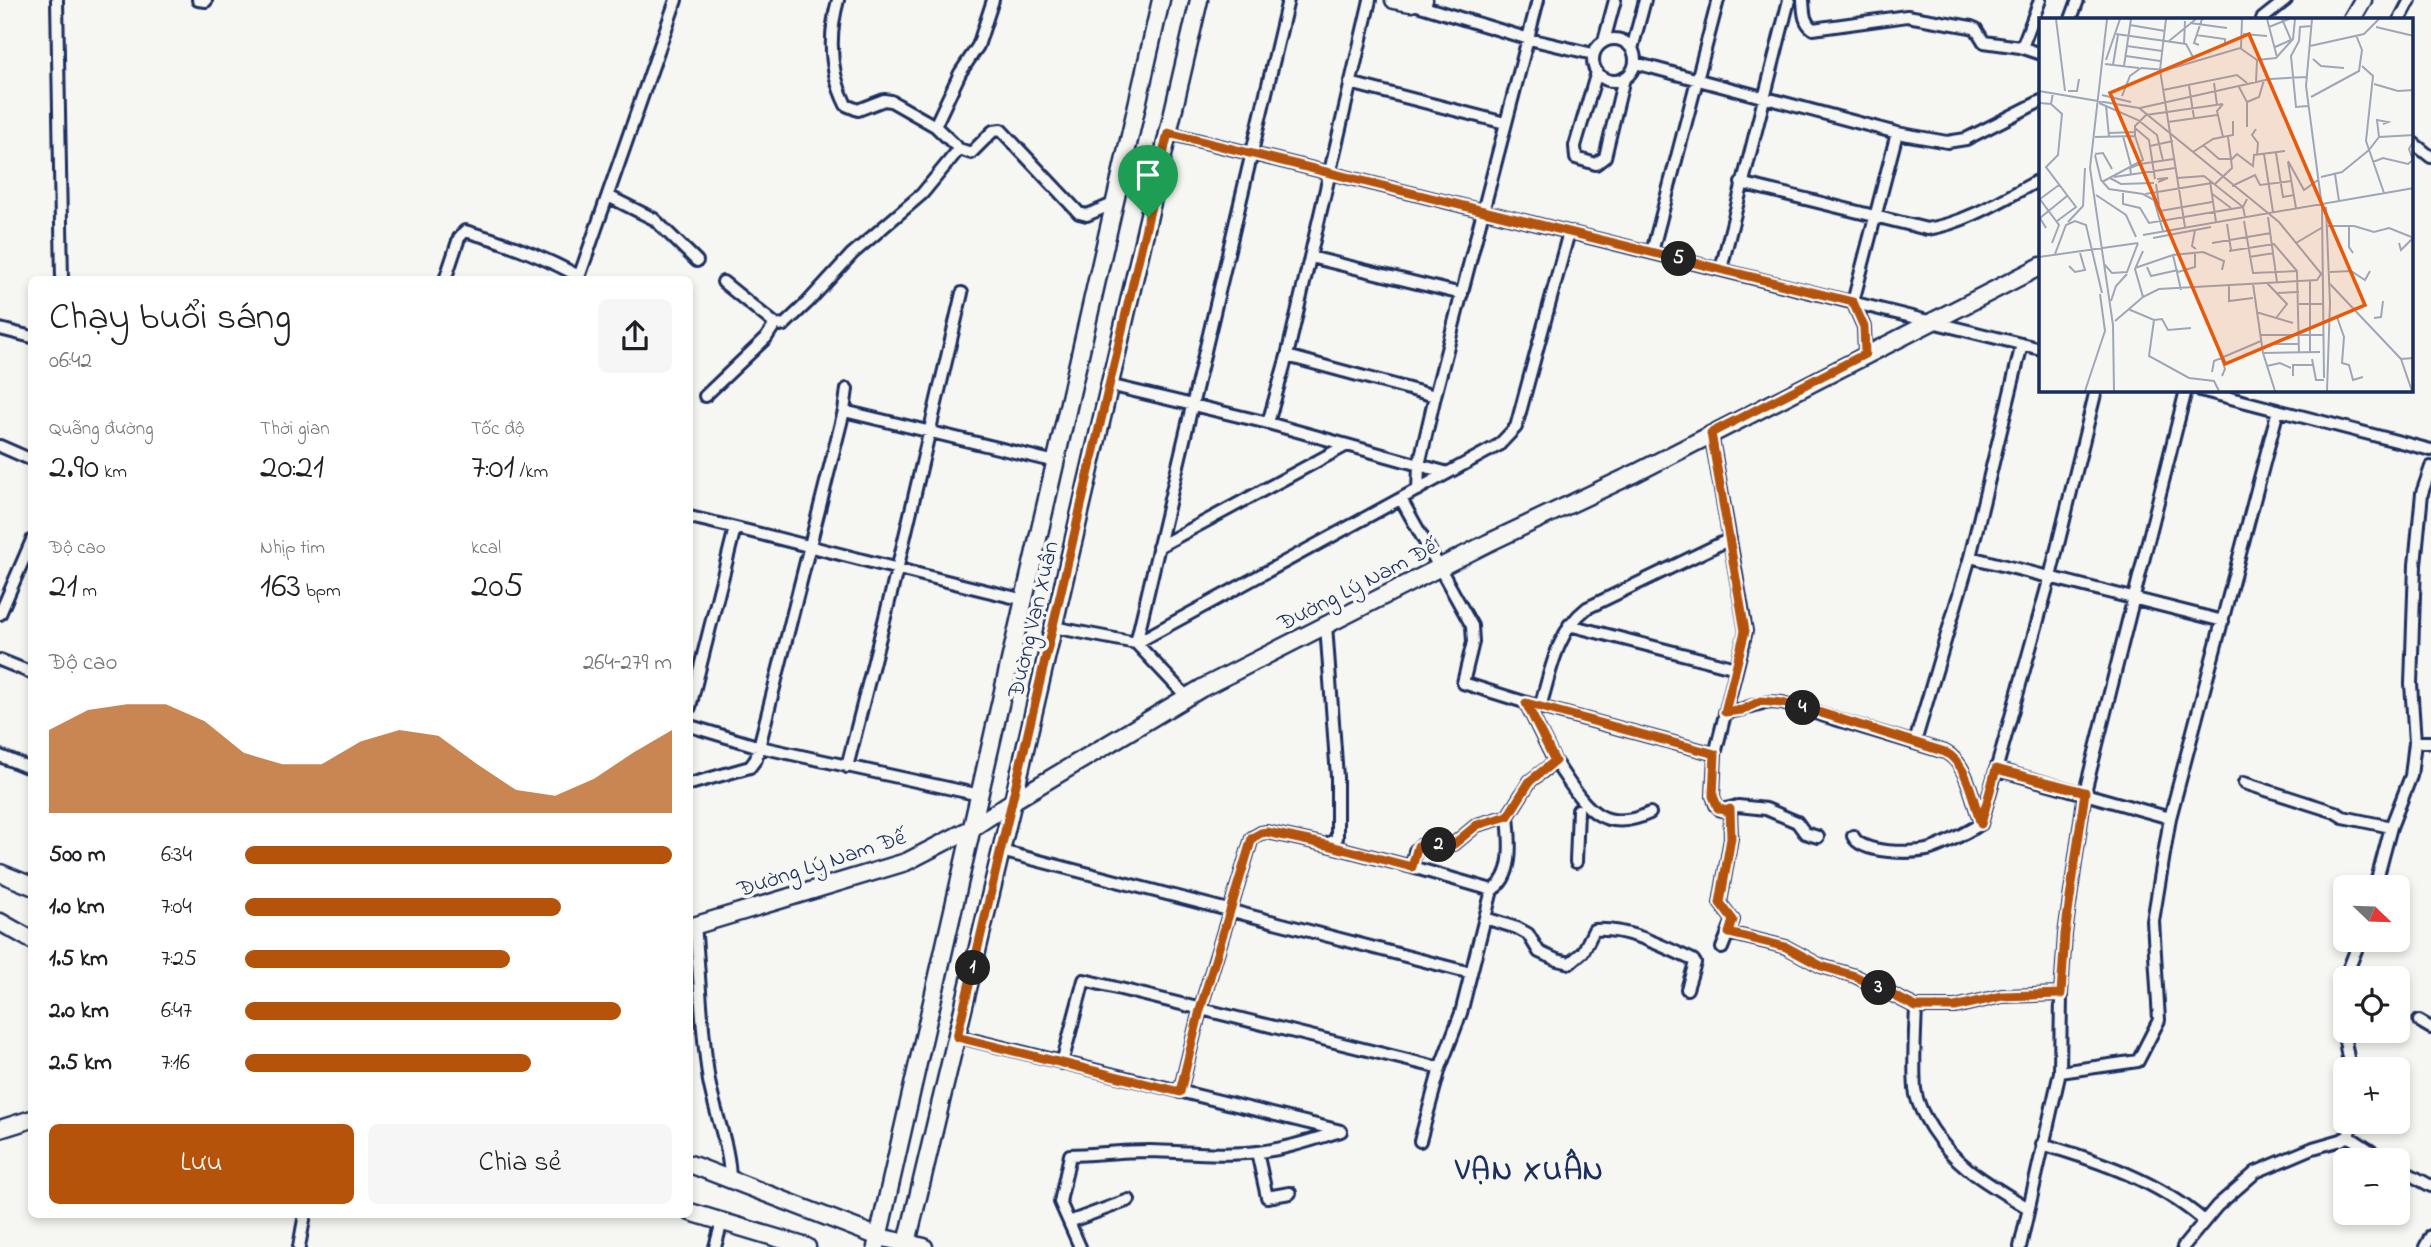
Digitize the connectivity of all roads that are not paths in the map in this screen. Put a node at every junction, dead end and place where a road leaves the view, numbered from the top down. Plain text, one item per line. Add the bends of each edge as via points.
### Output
1 (57, 0) edge
2 (676, 0) edge
3 (838, 0) edge
4 (993, 0) edge
5 (1161, 0) edge
6 (1199, 0) edge
7 (1288, 0) edge
8 (1370, 0) edge
9 (1394, 0) edge
10 (1538, 0) edge
11 (1615, 0) edge
12 (1645, 0) edge
13 (1718, 0) edge
14 (1789, 0) edge
15 (1803, 0) edge
16 (2040, 0) edge
17 (2078, 0) edge
18 (2287, 0) edge
19 (2363, 0) edge
20 (2410, 0) edge
21 (1418, 1) edge
22 (2071, 18) edge
23 (2263, 18) edge
24 (2352, 18) edge
25 (2401, 18) edge
26 (1529, 39) junction
27 (1604, 41) junction
28 (2020, 47) junction
29 (1632, 49) junction
30 (2039, 53) edge
31 (1593, 54) junction
32 (1635, 63) junction
33 (1597, 72) junction
34 (1624, 78) junction
35 (1697, 81) junction
36 (1350, 83) junction
37 (1763, 96) junction
38 (2039, 101) edge
39 (1505, 123) junction
40 (934, 126) junction
41 (1168, 133) junction
42 (1897, 133) junction
43 (2414, 144) edge
44 (959, 149) junction
45 (1251, 153) junction
46 (2431, 157) edge
47 (1329, 172) junction
48 (2039, 180) edge
49 (1741, 183) junction
50 (608, 196) junction
51 (1115, 203) junction
52 (1485, 211) junction
53 (1877, 216) junction
54 (1569, 232) junction
55 (1652, 253) junction
56 (1310, 257) junction
57 (697, 261) dead end
58 (2039, 267) edge
59 (1721, 270) junction
60 (62, 276) edge
61 (446, 276) edge
62 (575, 276) edge
63 (580, 276) edge
64 (723, 282) dead end
65 (962, 293) dead end
66 (1462, 294) junction
67 (1853, 302) junction
68 (1931, 321) junction
69 (775, 324) junction
70 (0, 329) edge
71 (28, 336) edge
72 (2022, 344) junction
73 (2039, 348) edge
74 (1865, 354) junction
75 (1287, 356) junction
76 (1109, 385) junction
77 (847, 389) dead end
78 (2096, 392) edge
79 (2186, 392) edge
80 (2208, 392) edge
81 (705, 396) dead end
82 (1435, 396) junction
83 (1193, 404) junction
84 (2278, 410) junction
85 (844, 411) junction
86 (1268, 423) junction
87 (929, 432) junction
88 (1711, 433) junction
89 (1347, 444) junction
90 (0, 446) edge
91 (2431, 450) edge
92 (28, 458) edge
93 (1056, 462) junction
94 (1419, 465) junction
95 (2431, 467) edge
96 (1448, 473) junction
97 (1418, 489) junction
98 (1401, 499) junction
99 (693, 518) edge
100 (735, 528) junction
101 (1730, 539) junction
102 (809, 545) junction
103 (1158, 547) junction
104 (28, 549) edge
105 (1970, 557) junction
106 (1439, 568) junction
107 (897, 570) junction
108 (2050, 577) junction
109 (2134, 599) junction
110 (1024, 600) junction
111 (0, 614) edge
112 (2223, 621) junction
113 (1326, 625) junction
114 (1569, 625) junction
115 (1053, 627) junction
116 (1136, 643) junction
117 (0, 660) edge
118 (1736, 668) junction
119 (28, 671) edge
120 (693, 695) edge
121 (1187, 697) junction
122 (1526, 703) junction
123 (1540, 707) junction
124 (1725, 712) junction
125 (693, 727) edge
126 (2431, 742) edge
127 (1916, 743) junction
128 (2415, 743) junction
129 (760, 747) junction
130 (1715, 754) junction
131 (0, 756) edge
132 (1555, 761) junction
133 (28, 767) edge
134 (847, 767) junction
135 (1996, 769) junction
136 (693, 783) edge
137 (2244, 783) dead end
138 (2085, 792) junction
139 (980, 795) junction
140 (1013, 801) junction
141 (1578, 803) junction
142 (1730, 809) junction
143 (1650, 813) dead end
144 (1508, 816) junction
145 (2170, 818) junction
146 (1981, 824) junction
147 (2391, 827) junction
148 (972, 828) junction
149 (1853, 836) dead end
150 (1818, 838) dead end
151 (1327, 845) junction
152 (1001, 851) junction
153 (1576, 862) dead end
154 (1412, 867) junction
155 (0, 873) edge
156 (2378, 875) edge
157 (28, 884) edge
158 (1492, 890) junction
159 (1230, 912) junction
160 (1485, 918) junction
161 (0, 922) edge
162 (693, 926) edge
163 (1729, 933) junction
164 (693, 936) edge
165 (28, 938) edge
166 (1722, 948) dead end
167 (1471, 973) junction
168 (1687, 989) dead end
169 (2061, 994) junction
170 (1916, 1007) junction
171 (1200, 1010) junction
172 (2419, 1021) dead end
173 (2431, 1027) edge
174 (957, 1037) junction
175 (1062, 1063) junction
176 (1440, 1068) junction
177 (2060, 1072) junction
178 (1180, 1092) junction
179 (28, 1120) edge
180 (0, 1129) edge
181 (2348, 1136) joint
182 (1420, 1141) dead end
183 (2042, 1144) junction
184 (2366, 1148) edge
185 (1257, 1152) junction
186 (693, 1165) edge
187 (2410, 1175) edge
188 (730, 1181) junction
189 (2431, 1186) edge
190 (1290, 1193) dead end
191 (1129, 1200) dead end
192 (2028, 1208) junction
193 (693, 1213) edge
194 (304, 1218) edge
195 (2203, 1220) junction
196 (722, 1222) junction
197 (1069, 1222) junction
198 (2431, 1236) edge
199 (877, 1242) edge
200 (912, 1246) edge
201 (299, 1247) edge
202 (715, 1247) edge
203 (807, 1247) edge
204 (1080, 1247) edge
205 (2021, 1247) edge
206 (2183, 1247) edge
207 (2425, 1247) edge

1 - 60 street
2 - 50 street
3 - 40 street via 831,59 836,86 846,105 858,110 891,101
4 - 40 street via 978,47
5 - 51 main road, Đường Vạn Xuân
6 - 41 main road, Đường Vạn Xuân
7 - 45 street
8 - 36 street
9 - 21 main road
10 - 26 street
11 - 27 street
12 - 29 street
13 - 35 street
14 - 37 street
15 - 28 street via 1804,17 1813,29 1907,16 1971,27 1984,42
16 - 28 street
17 - 22 street
18 - 23 street
19 - 24 main road
20 - 25 street
21 - 26 street
26 - 31 street
26 - 39 street
27 - 29 street via 1623,40
27 - 31 street
28 - 30 street
29 - 32 street
31 - 33 street
32 - 34 street
32 - 35 street
33 - 34 street via 1606,80
33 - 34 street via 1575,146 1576,158 1596,164 1605,157
35 - 37 street
35 - 55 street
36 - 39 street
36 - 47 street
37 - 42 street
37 - 49 street
38 - 42 street via 1966,139 1947,142
39 - 52 street
40 - 44 street
41 - 45 street
41 - 76 main road, Đường Vạn Xuân
42 - 53 street
43 - 46 street
44 - 51 street via 971,153 993,131 1001,130 1079,214
44 - 69 street via 922,194 852,254 788,322
45 - 47 street
45 - 83 street
47 - 52 street
47 - 56 street
48 - 53 street via 1945,227 1927,229
49 - 53 street
49 - 59 street
50 - 57 street via 653,219
50 - 63 street
51 - 93 main road, Đường Vạn Xuân
52 - 54 street
52 - 66 street
53 - 67 street
54 - 55 street
54 - 96 street via 1516,427 1499,445
55 - 59 street
56 - 66 street
56 - 75 street
58 - 68 main road, Đường Lý Nam Đế
59 - 67 street
61 - 62 street via 465,231 506,242
64 - 69 street
65 - 87 street
66 - 82 street
67 - 68 street
67 - 74 street via 1864,327
68 - 72 street
68 - 74 main road, Đường Lý Nam Đế
69 - 81 street
70 - 71 street
72 - 73 street
72 - 105 street
74 - 88 main road, Đường Lý Nam Đế
75 - 82 street
75 - 86 street
76 - 83 street
76 - 115 main road, Đường Vạn Xuân
77 - 85 street
78 - 108 street
79 - 109 street
80 - 84 street
82 - 94 street
83 - 86 street
83 - 103 street
84 - 91 street
84 - 112 street
85 - 87 street
85 - 102 street
86 - 89 street
87 - 93 street
87 - 107 street
88 - 101 street
88 - 106 main road, Đường Lý Nam Đế
89 - 94 street
89 - 103 street
90 - 92 street
93 - 110 main road, Đường Vạn Xuân
94 - 96 street
94 - 97 street
95 - 128 street via 2422,493 2415,565 2411,684
96 - 97 street
97 - 98 street
98 - 106 street
98 - 116 street
99 - 100 street
100 - 102 street
100 - 120 street
101 - 114 street via 1587,608
101 - 118 street via 1745,631
102 - 107 street
102 - 129 street
103 - 116 street
104 - 111 street
105 - 108 street
105 - 127 street
106 - 113 main road, Đường Lý Nam Đế
106 - 122 street via 1474,633 1463,683
107 - 110 street
107 - 134 street
108 - 109 street
108 - 135 street
109 - 112 street
109 - 138 street
110 - 139 main road, Đường Vạn Xuân
112 - 145 street
113 - 121 main road, Đường Lý Nam Đế
113 - 151 street via 1336,777 1336,838
114 - 118 street
114 - 123 street via 1558,645
115 - 116 street
115 - 140 main road, Đường Vạn Xuân
116 - 121 street
117 - 119 street
118 - 124 street
121 - 140 main road, Đường Lý Nam Đế
122 - 123 street
122 - 132 street
123 - 130 street
124 - 127 street via 1761,701 1782,703
124 - 130 street
125 - 129 street
126 - 128 street
127 - 146 street via 1945,752 1958,762
128 - 147 street via 2411,776
129 - 134 street
129 - 136 street via 750,767
130 - 142 street via 1713,796 1718,808
131 - 133 street
132 - 141 street
132 - 144 street via 1530,781
134 - 139 street
135 - 138 street
135 - 146 street
137 - 147 street via 2343,817
138 - 145 street
138 - 169 street
139 - 148 main road, Đường Vạn Xuân
140 - 148 main road, Đường Lý Nam Đế
140 - 152 main road, Đường Vạn Xuân
141 - 143 street via 1607,820 1626,822
141 - 153 street
142 - 150 street via 1766,809 1797,822 1805,833
142 - 163 street via 1731,838 1720,903 1733,920
144 - 154 street via 1477,825 1454,844 1418,846
144 - 158 street via 1506,877
145 - 177 street via 2152,921 2159,1020 2138,1061
146 - 149 street via 1931,849 1914,852 1864,846
147 - 156 street
148 - 162 main road, Đường Lý Nam Đế via 906,862
148 - 199 main road, Đường Vạn Xuân
151 - 154 street
151 - 159 street via 1267,832 1256,835 1249,844
152 - 159 street
152 - 174 main road, Đường Vạn Xuân
154 - 158 street
155 - 157 main road
158 - 160 street
159 - 167 street
159 - 171 street
160 - 167 street
160 - 168 street via 1517,928 1528,934 1539,952 1570,963 1583,952 1594,930 1654,943 1693,960
161 - 165 main road
163 - 166 street
163 - 170 street via 1786,947
164 - 188 street via 706,1063 729,1156
167 - 176 street
169 - 170 street
169 - 177 street
170 - 192 street via 1915,1090 1923,1114 1945,1149 1966,1169
171 - 175 street via 1084,980
171 - 176 street
171 - 178 street
172 - 173 street
174 - 175 street
174 - 200 main road, Đường Vạn Xuân
175 - 178 street
176 - 182 street
177 - 183 street
178 - 185 street via 1341,1131
179 - 180 main road
181 - 184 street
181 - 195 street via 2256,1172
183 - 192 street
183 - 195 street via 2091,1159 2158,1189
185 - 190 street via 1267,1197
185 - 197 street via 1070,1156 1060,1202
186 - 188 main road
187 - 189 street
188 - 199 main road
191 - 197 street
192 - 205 street
193 - 196 main road
194 - 201 street
195 - 206 street
196 - 202 street
196 - 203 main road
197 - 204 street
198 - 207 street
199 - 200 main road

